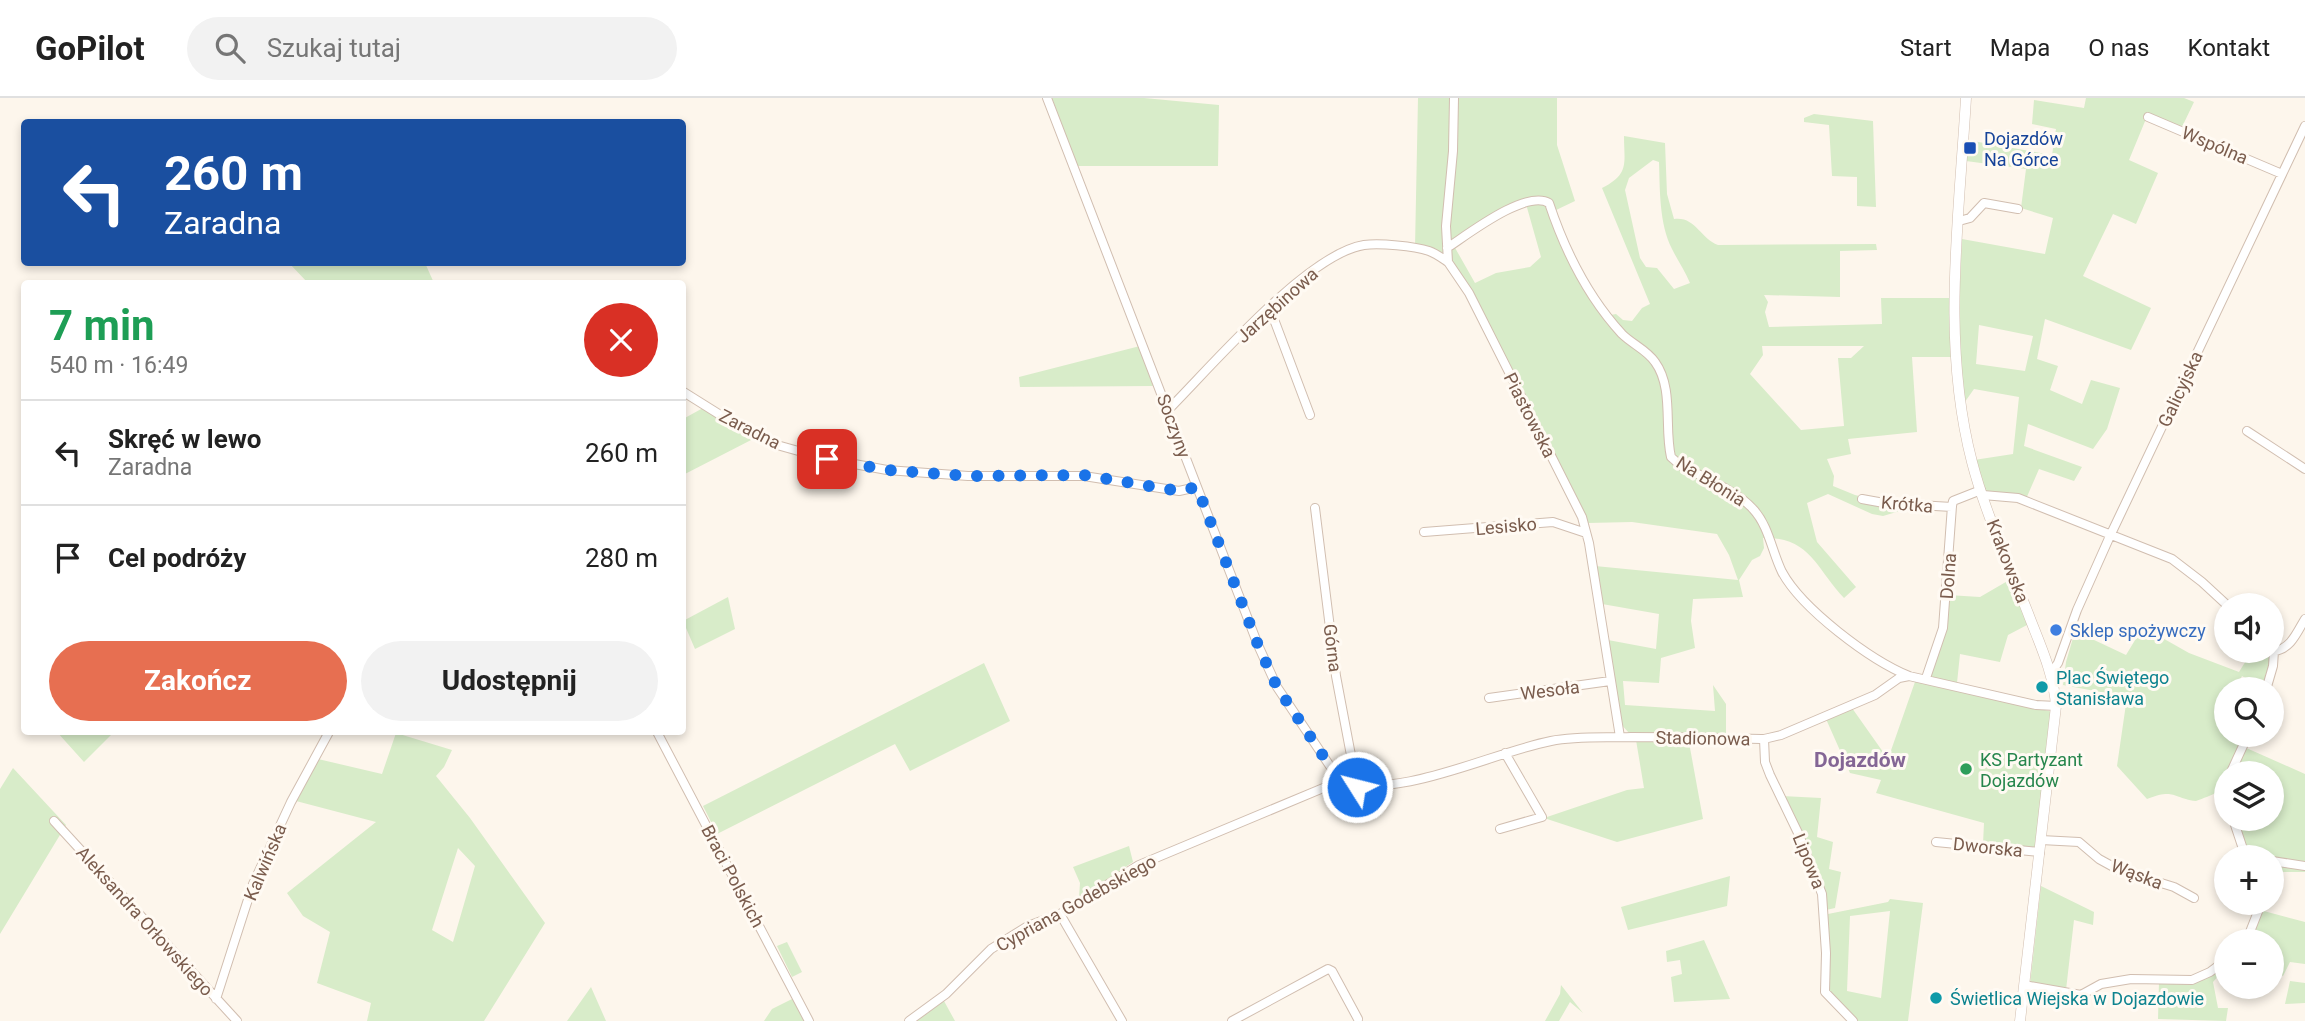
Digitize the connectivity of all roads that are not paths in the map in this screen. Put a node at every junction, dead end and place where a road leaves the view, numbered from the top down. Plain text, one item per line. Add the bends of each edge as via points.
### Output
1 (1047, 98) edge
2 (1454, 98) edge
3 (1966, 98) edge
4 (2148, 117) dead end
5 (2305, 126) edge
6 (2282, 174) junction
7 (2018, 209) dead end
8 (1959, 221) junction
9 (1447, 248) junction
10 (1448, 262) junction
11 (1266, 311) junction
12 (686, 394) edge
13 (1168, 410) junction
14 (1310, 415) dead end
15 (2247, 431) dead end
16 (2305, 469) edge
17 (1197, 487) junction
18 (1982, 493) junction
19 (1862, 499) dead end
20 (1952, 507) junction
21 (1315, 508) dead end
22 (1424, 532) dead end
23 (1586, 533) junction
24 (2110, 536) junction
25 (2214, 593) edge
26 (2305, 619) edge
27 (2284, 649) edge
28 (2049, 668) junction
29 (1909, 676) junction
30 (1926, 678) junction
31 (1610, 681) junction
32 (1489, 698) dead end
33 (2056, 706) junction
34 (326, 735) edge
35 (659, 735) edge
36 (1620, 737) junction
37 (1764, 739) junction
38 (1505, 753) junction
39 (1340, 781) junction
40 (1357, 787) junction
41 (54, 821) dead end
42 (1500, 829) dead end
43 (2041, 840) junction
44 (1936, 842) dead end
45 (2039, 852) junction
46 (2284, 863) edge
47 (2305, 866) edge
48 (2194, 898) dead end
49 (1060, 914) junction
50 (2214, 969) edge
51 (2024, 985) junction
52 (216, 999) junction
53 (1358, 1019) dead end
54 (237, 1021) edge
55 (809, 1021) edge
56 (909, 1021) edge
57 (1122, 1021) edge
58 (1231, 1021) edge
59 (1853, 1021) edge
60 (2020, 1021) edge

1 - 13 street, Soczyny
2 - 9 street, Piastowska
3 - 8 street, Krakowska
4 - 6 street, Wspólna
5 - 6 street, Galicyjska
6 - 24 street, Galicyjska
7 - 8 street via 1984,204 1970,218
8 - 18 street, Krakowska via 1955,358 1962,417
9 - 10 street, Piastowska
9 - 29 street, Na Błonia via 1478,225 1524,202 1549,203 1583,284 1659,370 1671,457 1746,502 1761,518 1781,569 1796,590 1842,635
10 - 11 street, Jarzębinowa via 1430,251 1365,245 1335,256
10 - 23 street, Piastowska via 1481,318
11 - 13 street, Jarzębinowa
11 - 14 street via 1275,322
12 - 17 street, Zaradna via 765,439 827,459 887,470 1084,475 1179,491
13 - 17 street, Soczyny
15 - 16 street
17 - 39 street, Soczyny via 1277,687
18 - 20 street via 1959,498
18 - 24 street via 2018,498
18 - 28 street, Krakowska
19 - 20 street, Krótka
20 - 30 street, Dolna via 1944,628
21 - 40 street, Górna via 1336,676
22 - 23 street, Lesisko via 1553,522
23 - 31 street, Piastowska
24 - 25 street via 2172,559
24 - 28 street, Galicyjska via 2061,654
26 - 27 street
28 - 33 street, Krakowska
29 - 30 street
29 - 37 street, Stadionowa via 1875,695
30 - 33 street
31 - 32 street, Wesoła
31 - 36 street, Piastowska
33 - 43 street, Krakowska
34 - 52 street, Kalwińska via 253,884
35 - 55 street, Braci Polskich
36 - 37 street, Stadionowa
36 - 38 street, Stadionowa via 1552,741
37 - 59 street, Lipowa via 1765,762 1822,894 1825,992
38 - 40 street, Stadionowa via 1398,783
38 - 42 street via 1542,817
39 - 40 street, Stadionowa
39 - 49 street, Cypriana Godebskiego via 1139,865
41 - 52 street, Aleksandra Orłowskiego
43 - 45 street, Krakowska
43 - 48 street, Wąska via 2080,842 2119,870
44 - 45 street, Dworska
45 - 51 street, Krakowska
46 - 47 street
49 - 56 street, Cypriana Godebskiego via 1028,926 991,949 946,994
49 - 57 street
50 - 51 street via 2192,980 2131,979 2101,984 2081,995
51 - 60 street, Krakowska
52 - 54 street, Aleksandra Orłowskiego
53 - 58 street via 1328,969

